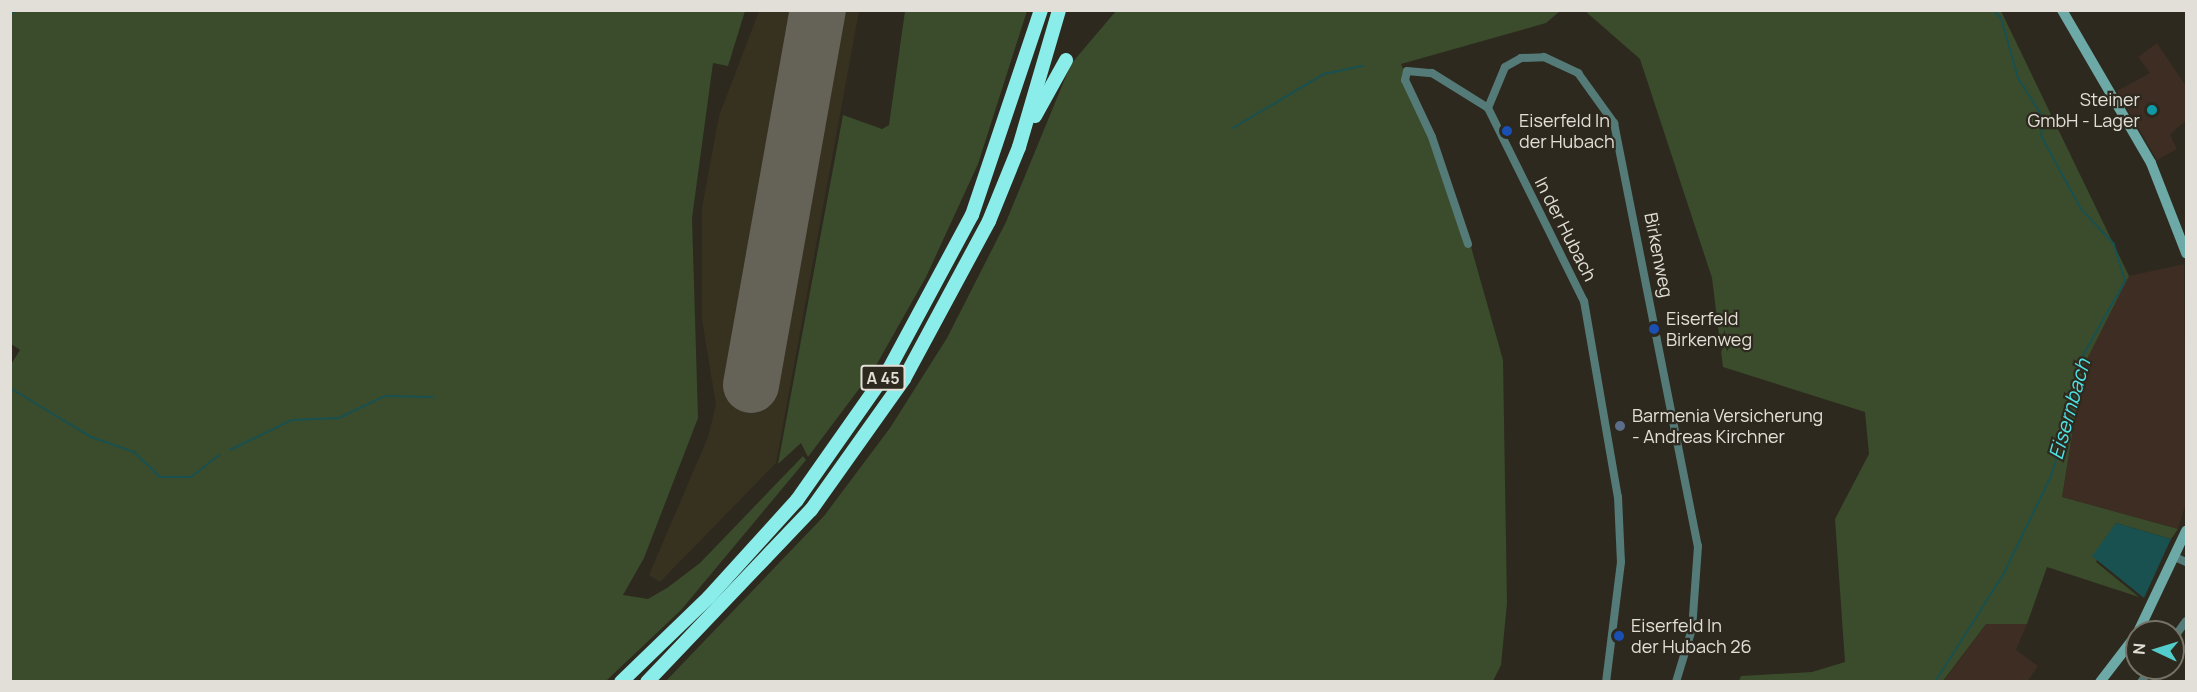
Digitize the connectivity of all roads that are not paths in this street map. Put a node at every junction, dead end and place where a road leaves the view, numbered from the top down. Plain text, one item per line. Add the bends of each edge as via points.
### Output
1 (1041, 10) edge
2 (1059, 10) edge
3 (2062, 10) edge
4 (1066, 60) dead end
5 (1488, 108) junction
6 (1019, 147) junction
7 (1468, 244) dead end
8 (2187, 254) edge
9 (2187, 531) edge
10 (2182, 560) edge
11 (2146, 620) edge
12 (2125, 649) edge
13 (621, 681) edge
14 (647, 681) edge
15 (1606, 681) edge
16 (1676, 681) edge
17 (2100, 681) edge

1 - 13 highway, A 45 via 972,215 889,369 797,500 709,597
2 - 6 highway, A 45
3 - 8 main road via 2151,163
4 - 6 highway
5 - 7 street via 1432,73 1412,69 1405,75
5 - 15 street, In der Hubach via 1584,301 1618,497 1621,562
5 - 16 street, Birkenweg via 1505,67 1521,58 1544,57 1578,74 1614,123 1698,546 1692,629
6 - 14 highway, A 45 via 939,321 854,454 770,557
9 - 10 main road
10 - 11 main road
12 - 17 main road

